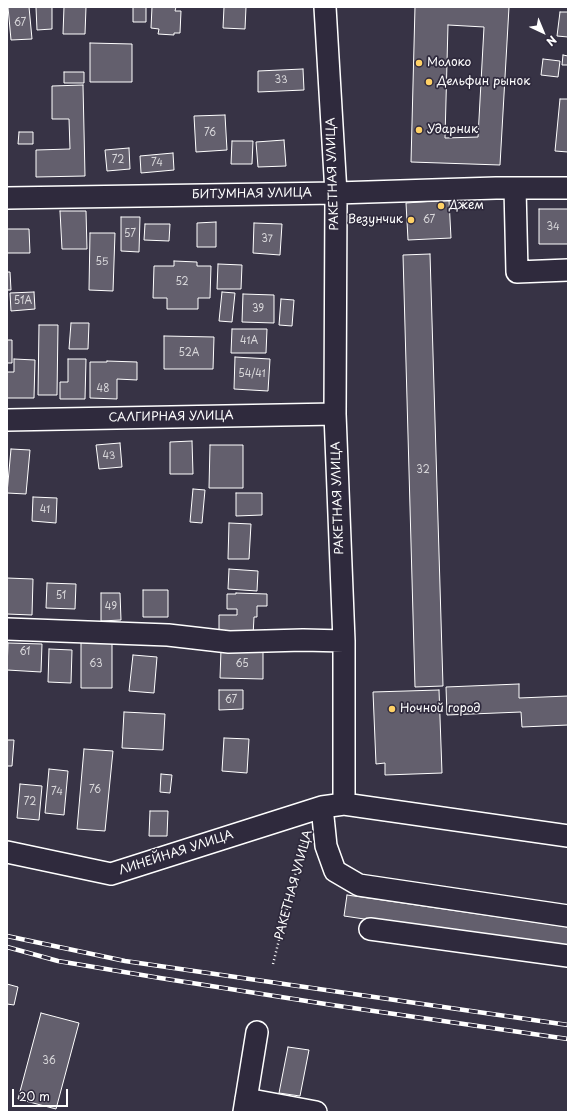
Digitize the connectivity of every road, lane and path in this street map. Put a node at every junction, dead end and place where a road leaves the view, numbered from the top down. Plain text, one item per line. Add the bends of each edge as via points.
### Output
1 (325, 7) edge
2 (515, 188) junction
3 (568, 188) edge
4 (336, 193) junction
5 (7, 198) edge
6 (568, 270) edge
7 (335, 414) junction
8 (7, 420) edge
9 (7, 629) edge
10 (344, 641) junction
11 (344, 804) junction
12 (322, 812) junction
13 (568, 836) edge
14 (7, 852) edge
15 (568, 916) edge
16 (370, 929) dead end
17 (568, 956) edge
18 (273, 964) dead end
19 (257, 1032) dead end
20 (245, 1106) edge
21 (316, 1112) edge

1 - 4 street, РАКЕТНАЯ УЛИЦА
2 - 3 street, БИТУМНАЯ УЛИЦА
2 - 4 street, БИТУМНАЯ УЛИЦА
2 - 6 street via 517,272
4 - 5 street, БИТУМНАЯ УЛИЦА
4 - 7 street, РАКЕТНАЯ УЛИЦА
7 - 8 street, САЛГИРНАЯ УЛИЦА
7 - 10 street, РАКЕТНАЯ УЛИЦА
9 - 10 street via 168,636 229,642
10 - 11 street, РАКЕТНАЯ УЛИЦА
11 - 12 street, ЛИНЕЙНАЯ УЛИЦА
11 - 13 street, ЛИНЕЙНАЯ УЛИЦА
12 - 14 street, ЛИНЕЙНАЯ УЛИЦА via 111,874
12 - 15 street via 326,846 335,871 359,885
12 - 18 path, РАКЕТНАЯ УЛИЦА via 308,826
16 - 17 street
19 - 20 street
20 - 21 street

